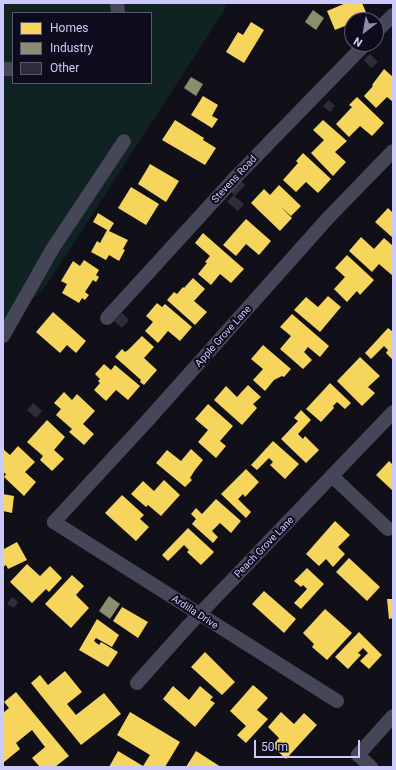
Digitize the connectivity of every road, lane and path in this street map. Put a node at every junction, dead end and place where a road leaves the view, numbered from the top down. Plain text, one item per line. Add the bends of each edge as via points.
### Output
1 (393, 15) edge
2 (384, 24) edge
3 (357, 52) edge
4 (124, 142) dead end
5 (392, 154) edge
6 (107, 318) dead end
7 (3, 336) edge
8 (393, 412) edge
9 (332, 476) junction
10 (54, 522) joint
11 (388, 529) dead end
12 (200, 614) junction
13 (136, 683) dead end
14 (337, 701) dead end
15 (393, 716) edge
16 (371, 767) edge

1 - 2 street
3 - 6 street, Stevens Road via 232,181
4 - 7 street via 53,248
5 - 10 street, Apple Grove Lane via 328,218
8 - 9 street, Peach Grove Lane
9 - 11 street
9 - 12 street, Peach Grove Lane
10 - 12 street, Ardilla Drive
12 - 13 street, Peach Grove Lane
12 - 14 street, Ardilla Drive
15 - 16 street via 358,755

